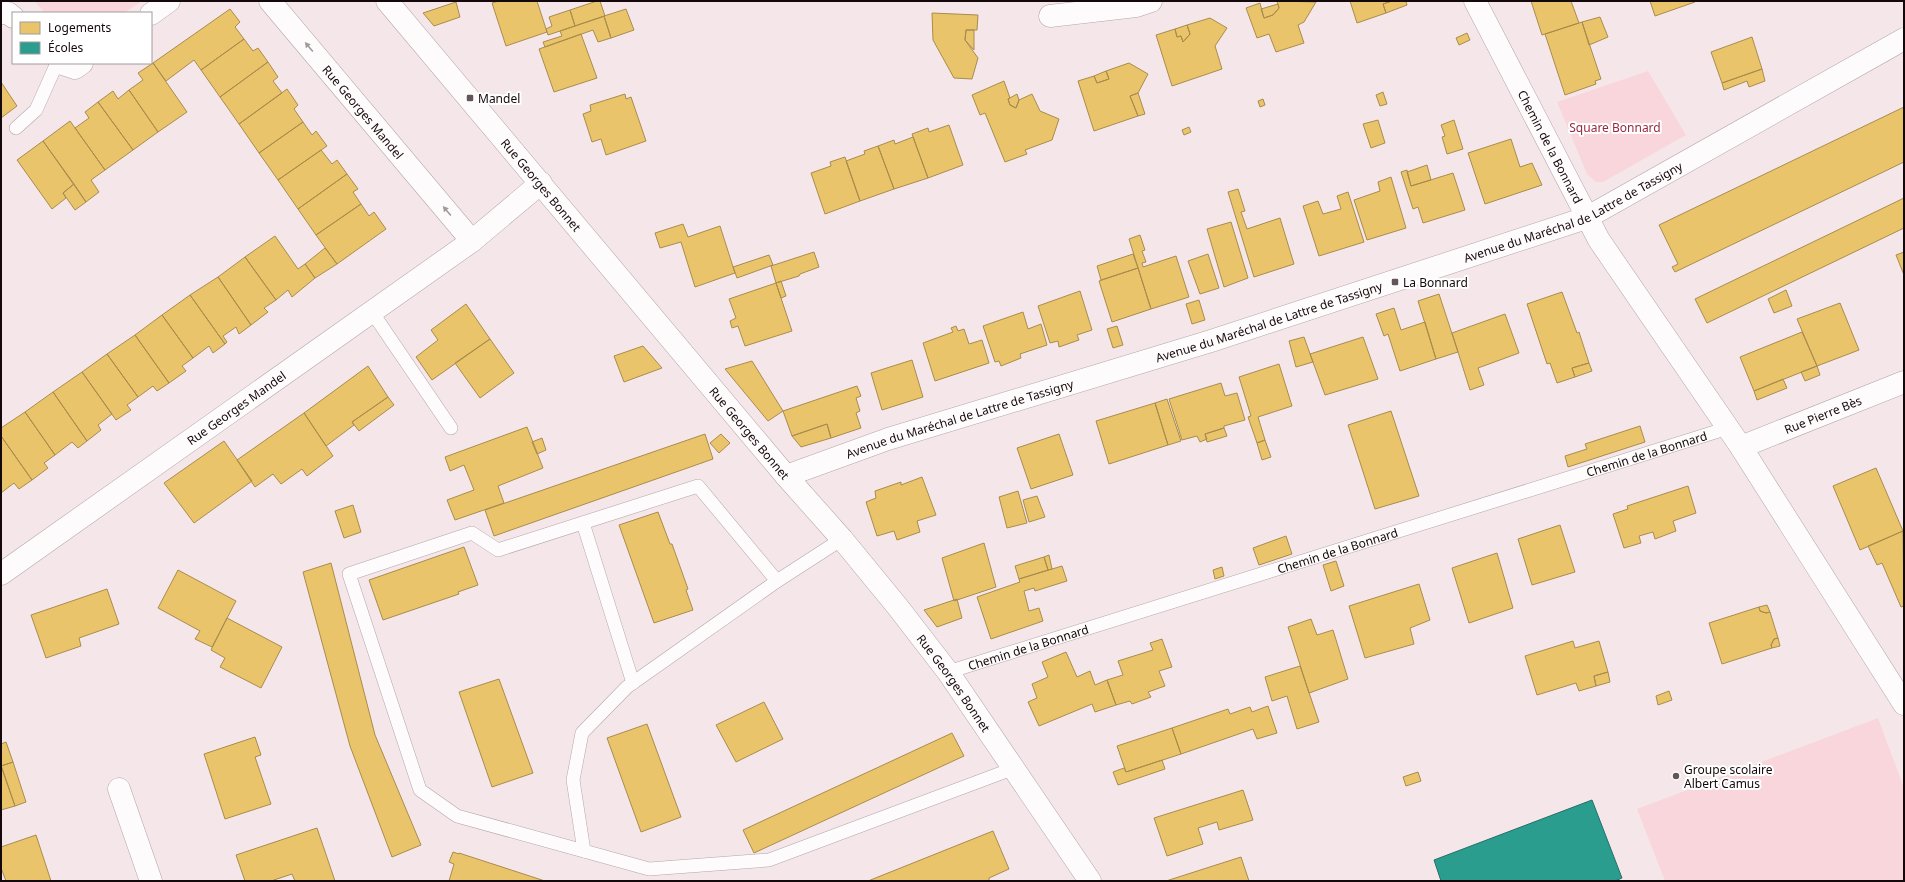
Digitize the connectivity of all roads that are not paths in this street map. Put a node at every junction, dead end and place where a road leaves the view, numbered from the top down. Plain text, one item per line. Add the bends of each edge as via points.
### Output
1 (169, 1) edge
2 (270, 1) edge
3 (387, 1) edge
4 (1151, 1) edge
5 (1475, 1) edge
6 (1, 13) edge
7 (152, 13) edge
8 (12, 16) edge
9 (1050, 16) dead end
10 (1904, 39) edge
11 (57, 64) edge
12 (63, 64) edge
13 (81, 64) edge
14 (16, 128) dead end
15 (541, 183) junction
16 (1586, 218) junction
17 (472, 241) junction
18 (372, 312) junction
19 (1904, 382) edge
20 (451, 428) dead end
21 (1728, 428) junction
22 (1741, 447) junction
23 (786, 476) junction
24 (583, 523) junction
25 (842, 539) junction
26 (1, 574) edge
27 (777, 581) junction
28 (948, 672) junction
29 (633, 683) junction
30 (1904, 704) edge
31 (1012, 769) junction
32 (119, 789) dead end
33 (584, 851) junction
34 (151, 881) edge
35 (1090, 881) edge

1 - 7 street
17 -> 2 street, Rue Georges Mandel
3 - 15 street, Rue Georges Bonnet
4 - 9 street via 1136,6
5 - 16 street, Chemin de la Bonnard
6 - 8 street
10 - 16 street, Avenue du Maréchal de Lattre de Tassigny
11 - 14 lane via 36,110
12 - 13 street via 75,68
15 - 17 street, Rue Georges Mandel
15 - 23 street, Rue Georges Bonnet
16 - 21 street, Chemin de la Bonnard
16 - 23 street, Avenue du Maréchal de Lattre de Tassigny via 1211,341 888,439
17 - 18 street, Rue Georges Mandel
18 - 20 lane
18 - 26 street, Rue Georges Mandel
19 - 22 street, Rue Pierre Bès
21 - 22 street, Chemin de la Bonnard
21 - 28 lane, Chemin de la Bonnard
22 - 30 street, Chemin de la Bonnard
23 - 25 street, Rue Georges Bonnet
24 - 27 lane via 698,486
24 - 29 lane
24 - 33 lane via 498,550 472,533 349,574 420,790 457,816
25 - 27 lane
25 - 28 street, Rue Georges Bonnet
27 - 29 lane
28 - 31 street, Rue Georges Bonnet
29 - 33 lane via 582,733 573,780
31 - 33 lane via 769,860 649,869
31 - 35 street, Rue Georges Bonnet
32 - 34 street

